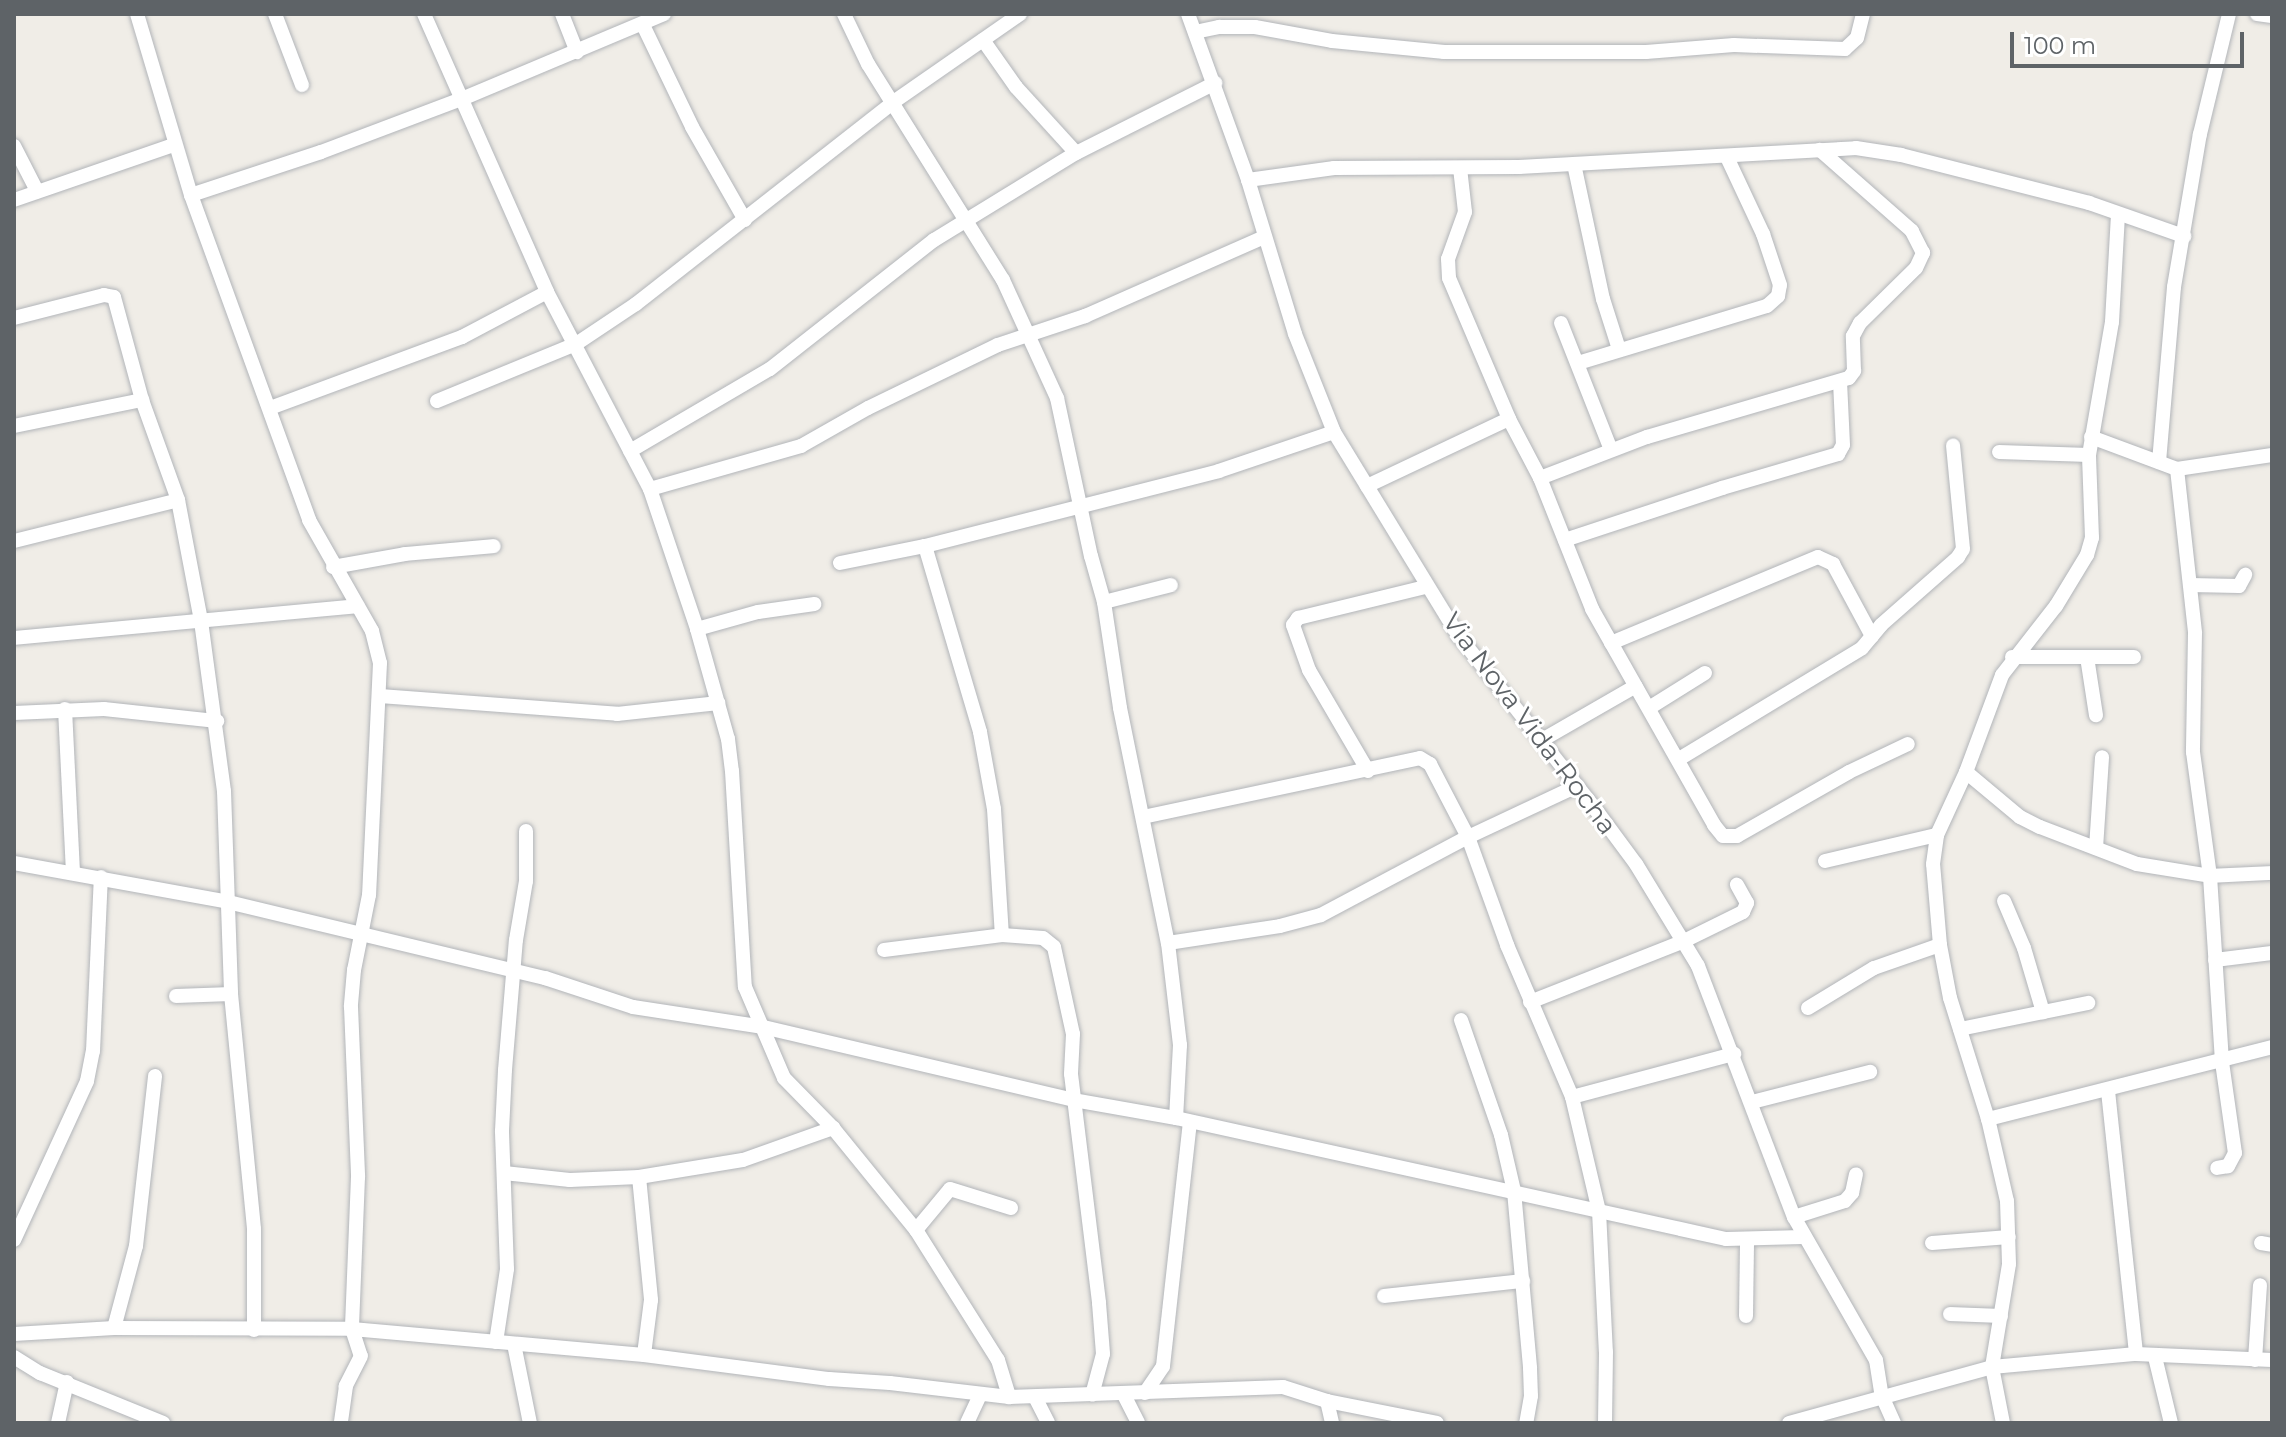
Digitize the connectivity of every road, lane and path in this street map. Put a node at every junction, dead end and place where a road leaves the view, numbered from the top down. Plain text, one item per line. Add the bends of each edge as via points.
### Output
1 (137, 14) edge
2 (275, 14) edge
3 (424, 14) edge
4 (562, 14) edge
5 (664, 14) edge
6 (844, 14) edge
7 (1020, 14) edge
8 (1188, 14) edge
9 (1863, 14) edge
10 (2229, 14) edge
11 (2257, 14) edge
12 (2272, 16) edge
13 (643, 25) junction
14 (1195, 32) junction
15 (983, 40) junction
16 (577, 52) junction
17 (1215, 83) junction
18 (302, 85) dead end
19 (464, 98) junction
20 (892, 103) junction
21 (174, 145) junction
22 (14, 146) edge
23 (1820, 150) junction
24 (1076, 153) junction
25 (1727, 157) junction
26 (1574, 164) junction
27 (1460, 168) junction
28 (1248, 180) junction
29 (37, 191) junction
30 (191, 195) junction
31 (14, 200) edge
32 (2118, 215) junction
33 (745, 220) junction
34 (967, 221) junction
35 (2184, 236) junction
36 (1264, 237) junction
37 (547, 292) junction
38 (14, 318) edge
39 (1561, 323) dead end
40 (1029, 333) junction
41 (576, 344) junction
42 (1619, 349) junction
43 (1578, 363) junction
44 (1840, 381) junction
45 (142, 400) junction
46 (437, 401) dead end
47 (270, 408) junction
48 (1509, 419) junction
49 (14, 426) edge
50 (1334, 432) junction
51 (2091, 437) junction
52 (1953, 445) dead end
53 (1611, 450) junction
54 (630, 451) junction
55 (1999, 452) dead end
56 (2089, 455) junction
57 (2272, 455) edge
58 (2159, 462) junction
59 (2177, 469) junction
60 (1540, 478) junction
61 (1367, 486) junction
62 (650, 489) junction
63 (178, 500) junction
64 (1081, 507) junction
65 (1565, 540) junction
66 (14, 541) edge
67 (494, 546) dead end
68 (925, 546) junction
69 (840, 563) dead end
70 (333, 567) junction
71 (2245, 575) dead end
72 (1171, 585) dead end
73 (2190, 585) junction
74 (1425, 587) junction
75 (1104, 602) junction
76 (814, 604) dead end
77 (358, 606) junction
78 (201, 621) junction
79 (697, 629) junction
80 (1872, 636) junction
81 (14, 638) edge
82 (1611, 643) junction
83 (2012, 657) junction
84 (2087, 657) junction
85 (2134, 657) dead end
86 (1705, 673) dead end
87 (1636, 686) junction
88 (380, 696) junction
89 (718, 703) junction
90 (1649, 708) junction
91 (65, 709) junction
92 (14, 713) edge
93 (2096, 715) dead end
94 (217, 721) junction
95 (1542, 740) junction
96 (1908, 744) dead end
97 (2102, 757) dead end
98 (1679, 759) junction
99 (1368, 771) junction
100 (1966, 772) junction
101 (1577, 786) junction
102 (1143, 817) junction
103 (526, 831) dead end
104 (1937, 835) junction
105 (1468, 837) junction
106 (2096, 848) junction
107 (1825, 861) dead end
108 (15, 867) edge
109 (73, 873) junction
110 (2272, 873) edge
111 (2210, 876) junction
112 (101, 877) junction
113 (1737, 885) dead end
114 (2004, 901) dead end
115 (228, 902) junction
116 (363, 935) junction
117 (1002, 935) junction
118 (1684, 941) junction
119 (1168, 943) junction
120 (1940, 945) junction
121 (884, 950) dead end
122 (2272, 953) edge
123 (2215, 960) junction
124 (512, 971) junction
125 (231, 994) junction
126 (176, 996) dead end
127 (1530, 1002) junction
128 (2088, 1003) dead end
129 (1808, 1008) dead end
130 (2043, 1012) junction
131 (1461, 1020) dead end
132 (763, 1027) junction
133 (1960, 1029) junction
134 (2272, 1047) edge
135 (1734, 1054) junction
136 (2222, 1062) junction
137 (1870, 1072) dead end
138 (155, 1076) dead end
139 (2108, 1091) junction
140 (1572, 1097) junction
141 (1074, 1100) junction
142 (1752, 1102) junction
143 (1988, 1119) junction
144 (1183, 1120) junction
145 (833, 1128) junction
146 (2217, 1168) dead end
147 (504, 1173) junction
148 (1856, 1174) dead end
149 (639, 1177) junction
150 (1514, 1191) junction
151 (1011, 1208) dead end
152 (1599, 1211) junction
153 (1794, 1217) junction
154 (916, 1230) junction
155 (1803, 1237) junction
156 (2009, 1237) junction
157 (14, 1240) edge
158 (1747, 1240) junction
159 (1932, 1243) dead end
160 (1523, 1281) junction
161 (2260, 1285) dead end
162 (1384, 1296) dead end
163 (1950, 1314) dead end
164 (1746, 1316) dead end
165 (2001, 1316) junction
166 (114, 1328) junction
167 (352, 1329) junction
168 (254, 1330) junction
169 (14, 1334) edge
170 (496, 1342) junction
171 (514, 1344) junction
172 (2136, 1354) junction
173 (644, 1355) junction
174 (14, 1357) edge
175 (2155, 1357) junction
176 (2255, 1360) junction
177 (2272, 1360) edge
178 (1992, 1367) junction
179 (67, 1382) junction
180 (1145, 1393) junction
181 (980, 1395) junction
182 (1092, 1395) junction
183 (1124, 1395) junction
184 (1882, 1396) junction
185 (1009, 1397) junction
186 (1035, 1397) junction
187 (1327, 1401) junction
188 (58, 1423) edge
189 (163, 1423) edge
190 (341, 1423) edge
191 (530, 1423) edge
192 (967, 1423) edge
193 (1048, 1423) edge
194 (1138, 1423) edge
195 (1332, 1423) edge
196 (1437, 1423) edge
197 (1526, 1423) edge
198 (1605, 1423) edge
199 (1789, 1423) edge
200 (1894, 1423) edge
201 (2003, 1423) edge
202 (2171, 1423) edge

1 - 21 street
2 - 18 street
3 - 19 street
4 - 16 street
5 - 13 street
6 - 20 street
7 - 15 street
8 - 14 street, Via Nova Vida-Rocha
9 - 14 street via 1857,38 1845,49 1734,45 1633,53 1444,52 1255,27
10 - 35 street via 2200,134
11 - 12 street
13 - 16 street
13 - 33 street
14 - 17 street, Via Nova Vida-Rocha
15 - 20 street
15 - 24 street via 1016,87
16 - 19 street
17 - 24 street
17 - 28 street, Via Nova Vida-Rocha
19 - 30 street
19 - 37 street
20 - 33 street
20 - 34 street
21 - 29 street
21 - 30 street
22 - 29 street
23 - 25 street
23 - 32 street via 1856,148 1901,155
23 - 44 street via 1912,231 1923,253 1916,268 1860,323 1853,336 1854,371
24 - 34 street
25 - 26 street
25 - 42 street via 1763,234 1780,285 1778,296 1767,306
26 - 27 street
26 - 42 street
27 - 28 street via 1334,168
27 - 48 street via 1465,212 1447,268
28 - 36 street, Via Nova Vida-Rocha
29 - 31 street
30 - 47 street
32 - 35 street
32 - 51 street via 2112,322
33 - 41 street
34 - 40 street
34 - 54 street via 888,273 770,369
35 - 58 street via 2173,299
36 - 40 street via 1085,316
36 - 50 street, Via Nova Vida-Rocha
37 - 41 street
37 - 47 street via 462,337
38 - 45 street via 104,295 114,297
39 - 43 street
40 - 62 street via 868,408 801,446
40 - 64 street via 1057,398
41 - 46 street
41 - 54 street
42 - 43 street
43 - 53 street
44 - 53 street
44 - 65 street via 1843,445 1838,454
45 - 49 street
45 - 63 street
47 - 70 street via 309,520
48 - 60 street
48 - 61 street
50 - 61 street, Via Nova Vida-Rocha
50 - 64 street via 1219,471
51 - 56 street
51 - 58 street
52 - 80 street via 1963,549 1946,571
53 - 60 street
54 - 62 street
55 - 56 street
56 - 83 street via 2092,538 2087,555 2056,606
57 - 59 street
58 - 59 street
59 - 73 street
60 - 65 street
61 - 74 street, Via Nova Vida-Rocha
62 - 79 street
63 - 66 street
63 - 78 street
64 - 68 street
64 - 75 street
65 - 82 street
67 - 70 street
68 - 69 street
68 - 117 street via 980,732 995,823
70 - 77 street
71 - 73 street via 2239,586
72 - 75 street
73 - 111 street via 2193,752
74 - 95 street, Via Nova Vida-Rocha via 1499,691
74 - 99 street via 1298,618 1293,625 1309,670
75 - 102 street
76 - 79 street
77 - 78 street
77 - 88 street via 375,642
78 - 81 street
78 - 94 street
79 - 89 street
80 - 82 street via 1833,564 1818,557
80 - 98 street via 1862,648
82 - 87 street
83 - 84 street
83 - 100 street
84 - 85 street
84 - 93 street
86 - 90 street
87 - 90 street
87 - 95 street
88 - 89 street via 617,714
88 - 116 street
89 - 132 street via 732,771 743,977
90 - 98 street
91 - 92 street
91 - 94 street
91 - 109 street
94 - 115 street
95 - 101 street, Via Nova Vida-Rocha
96 - 98 street via 1737,836 1723,836 1714,825
97 - 106 street
99 - 102 street
99 - 105 street via 1426,759
100 - 104 street
100 - 106 street via 2020,817
101 - 105 street
101 - 118 street, Via Nova Vida-Rocha via 1636,864
102 - 119 street
103 - 124 street via 526,881
104 - 107 street
104 - 120 street via 1933,864
105 - 119 street via 1321,915
105 - 127 street
106 - 111 street via 2160,869
108 - 109 street
109 - 112 street
110 - 111 street
111 - 123 street
112 - 115 street
112 - 157 street via 87,1081
113 - 118 street via 1747,903 1743,912
114 - 130 street
115 - 116 street
115 - 125 street
116 - 124 street
116 - 167 street via 351,1007 358,1177
117 - 121 street
117 - 141 street via 1043,938 1054,947 1073,1034
118 - 127 street
118 - 135 street, Via Nova Vida-Rocha
119 - 144 street
120 - 129 street via 1874,968
120 - 133 street
122 - 123 street
123 - 136 street
124 - 132 street via 633,1007
124 - 147 street
125 - 126 street
125 - 168 street via 249,1150
127 - 140 street
128 - 130 street
130 - 133 street
131 - 150 street via 1501,1135
132 - 141 street
132 - 145 street via 784,1078
133 - 143 street
134 - 136 street
135 - 140 street
135 - 142 street, Via Nova Vida-Rocha
136 - 139 street
136 - 146 street via 2235,1153 2228,1166
137 - 142 street
138 - 166 street via 136,1246
139 - 143 street
139 - 172 street
140 - 152 street
141 - 144 street
141 - 182 street via 1103,1354
142 - 153 street, Via Nova Vida-Rocha
143 - 156 street via 2007,1201
144 - 150 street
144 - 180 street via 1163,1366
145 - 149 street via 743,1160
145 - 154 street
147 - 149 street via 570,1180
147 - 170 street via 507,1269
148 - 153 street via 1845,1201
149 - 173 street via 651,1300
150 - 152 street
150 - 160 street
151 - 154 street via 950,1189
152 - 158 street
152 - 198 street
153 - 155 street, Via Nova Vida-Rocha
154 - 185 street via 998,1360
155 - 158 street
155 - 184 street, Via Nova Vida-Rocha via 1856,1319 1876,1360
156 - 159 street
156 - 165 street
158 - 164 street
160 - 162 street
160 - 197 street via 1531,1396
161 - 176 street
163 - 165 street
165 - 178 street
166 - 168 street
166 - 169 street
167 - 168 street
167 - 170 street
167 - 190 street via 361,1356 346,1386
170 - 171 street
171 - 173 street
171 - 191 street
172 - 175 street
172 - 178 street
173 - 181 street
174 - 179 street
175 - 176 street
175 - 202 street
176 - 177 street
178 - 184 street
178 - 201 street
179 - 188 street
179 - 189 street
180 - 183 street
180 - 187 street via 1283,1387
181 - 185 street
181 - 192 street
182 - 183 street
182 - 186 street
183 - 194 street
184 - 199 street
184 - 200 street, Via Nova Vida-Rocha
185 - 186 street
186 - 193 street
187 - 195 street
187 - 196 street

